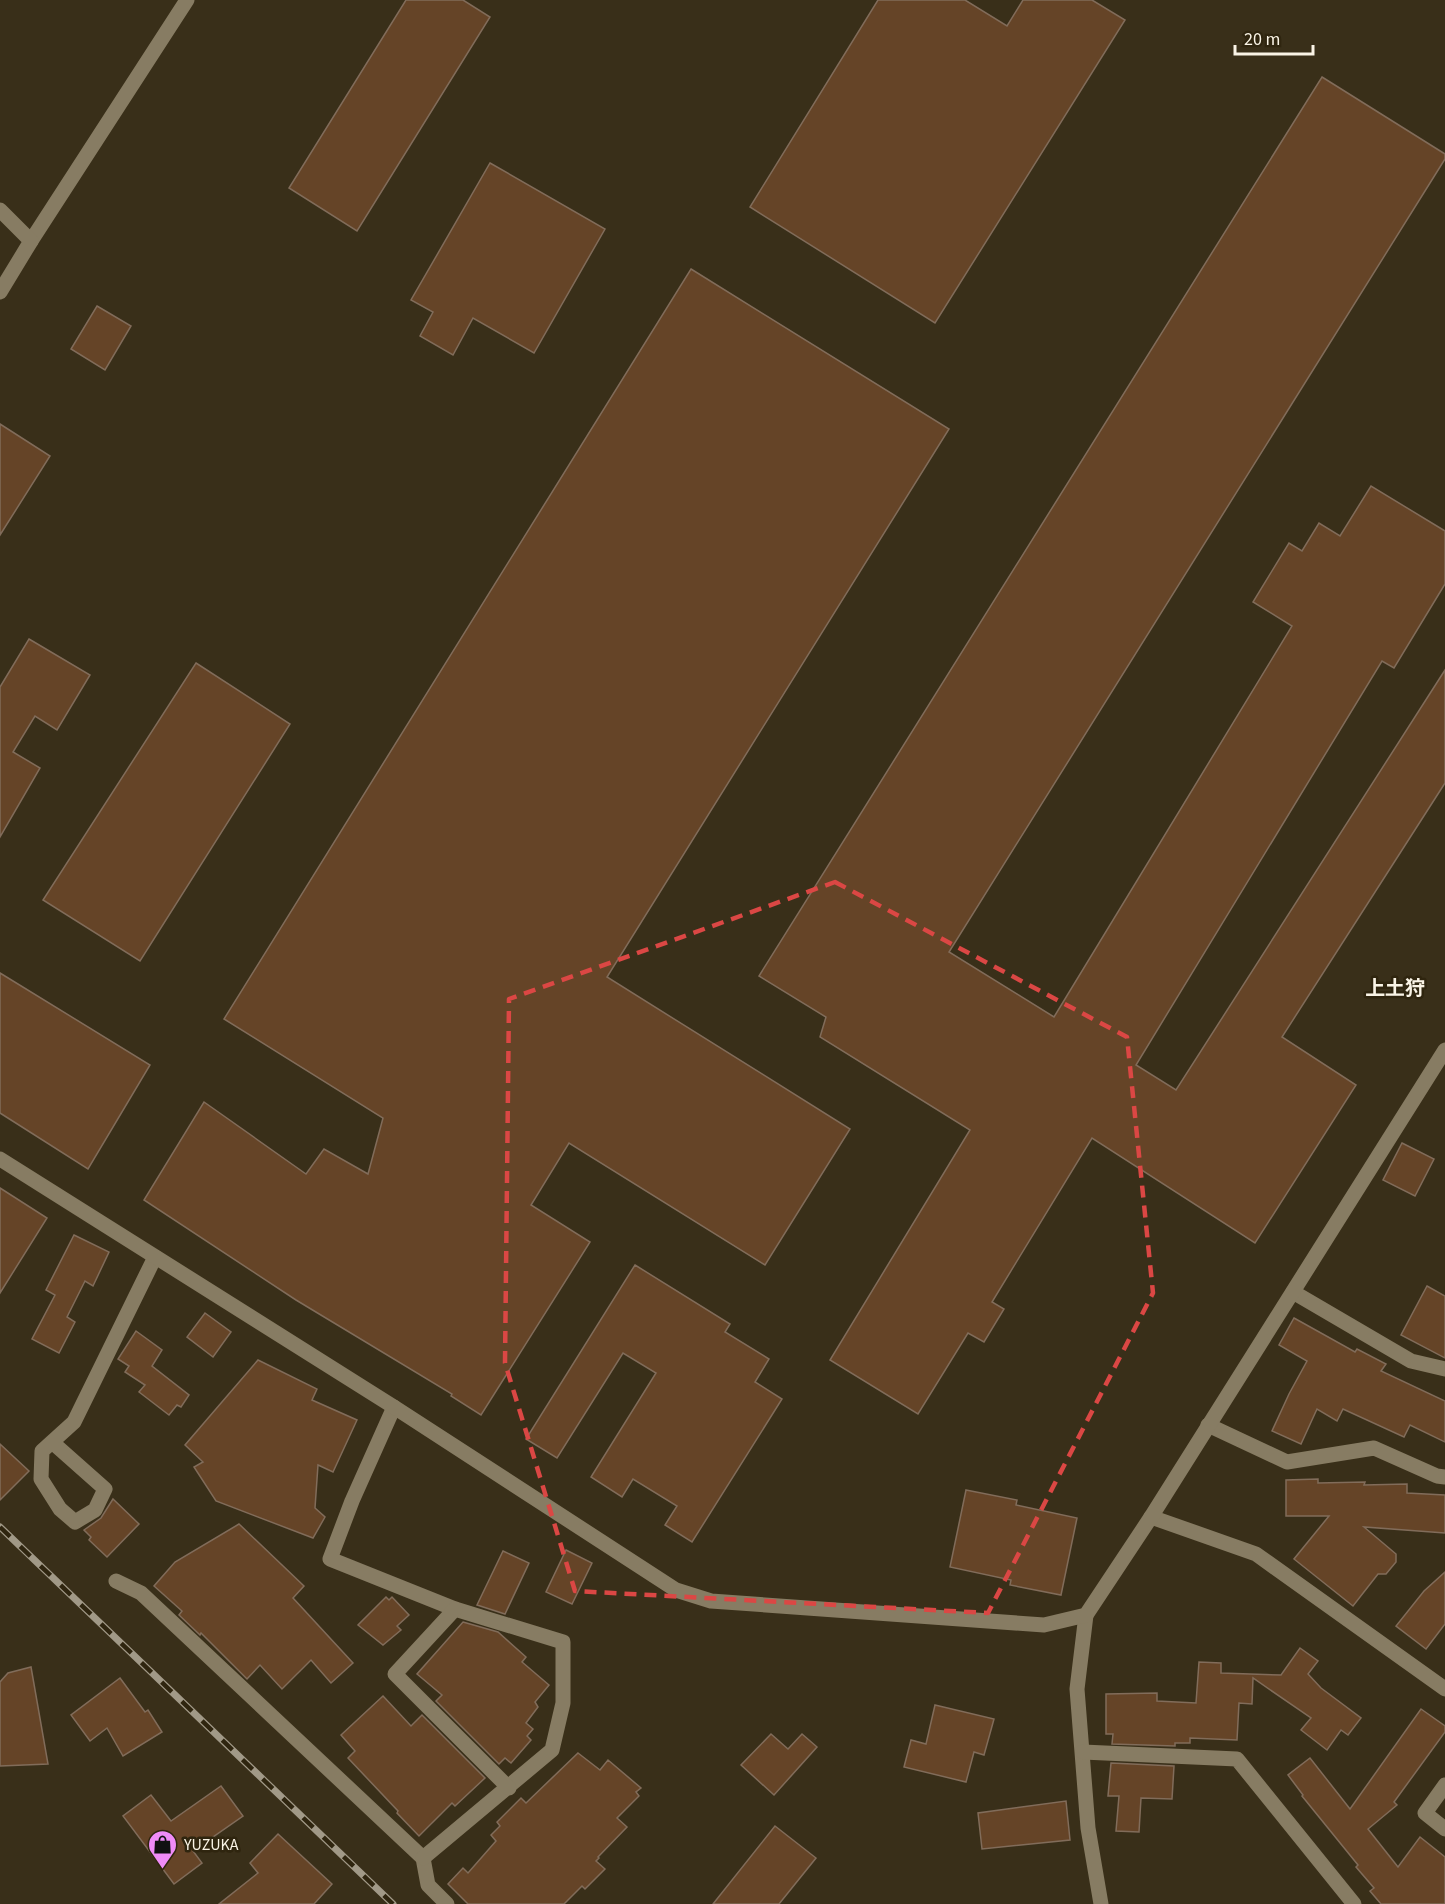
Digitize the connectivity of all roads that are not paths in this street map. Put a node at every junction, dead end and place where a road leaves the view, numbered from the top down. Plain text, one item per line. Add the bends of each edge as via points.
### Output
1 (187, 0) edge
2 (0, 210) edge
3 (31, 241) junction
4 (0, 292) edge
5 (1445, 1050) edge
6 (0, 1159) edge
7 (155, 1257) junction
8 (1293, 1292) junction
9 (1445, 1369) edge
10 (394, 1407) junction
11 (1208, 1425) junction
12 (52, 1442) junction
13 (1445, 1478) edge
14 (1151, 1517) junction
15 (116, 1581) dead end
16 (455, 1609) junction
17 (1086, 1615) junction
18 (1445, 1689) edge
19 (1083, 1752) junction
20 (1445, 1785) edge
21 (509, 1788) junction
22 (1445, 1828) edge
23 (423, 1858) junction
24 (447, 1904) edge
25 (1101, 1904) edge
26 (1354, 1904) edge

1 - 3 street
2 - 3 street
3 - 4 street
5 - 8 street
6 - 7 street
7 - 10 street
7 - 12 street via 74,1422
8 - 9 street via 1411,1361
8 - 11 street
10 - 16 street via 330,1559
10 - 17 street via 676,1590 711,1601 1044,1625
11 - 13 street via 1287,1462 1374,1448
11 - 14 street
12 - 12 street via 105,1489 95,1510 75,1522 60,1509 41,1479 42,1451
14 - 17 street
14 - 18 street via 1256,1554
15 - 23 street via 141,1593
16 - 21 street via 395,1674
16 - 21 street via 563,1642 563,1703 552,1750
17 - 19 street via 1077,1689
19 - 25 street via 1088,1828
19 - 26 street via 1237,1759
20 - 22 street via 1425,1813
21 - 23 street
23 - 24 street via 428,1885

